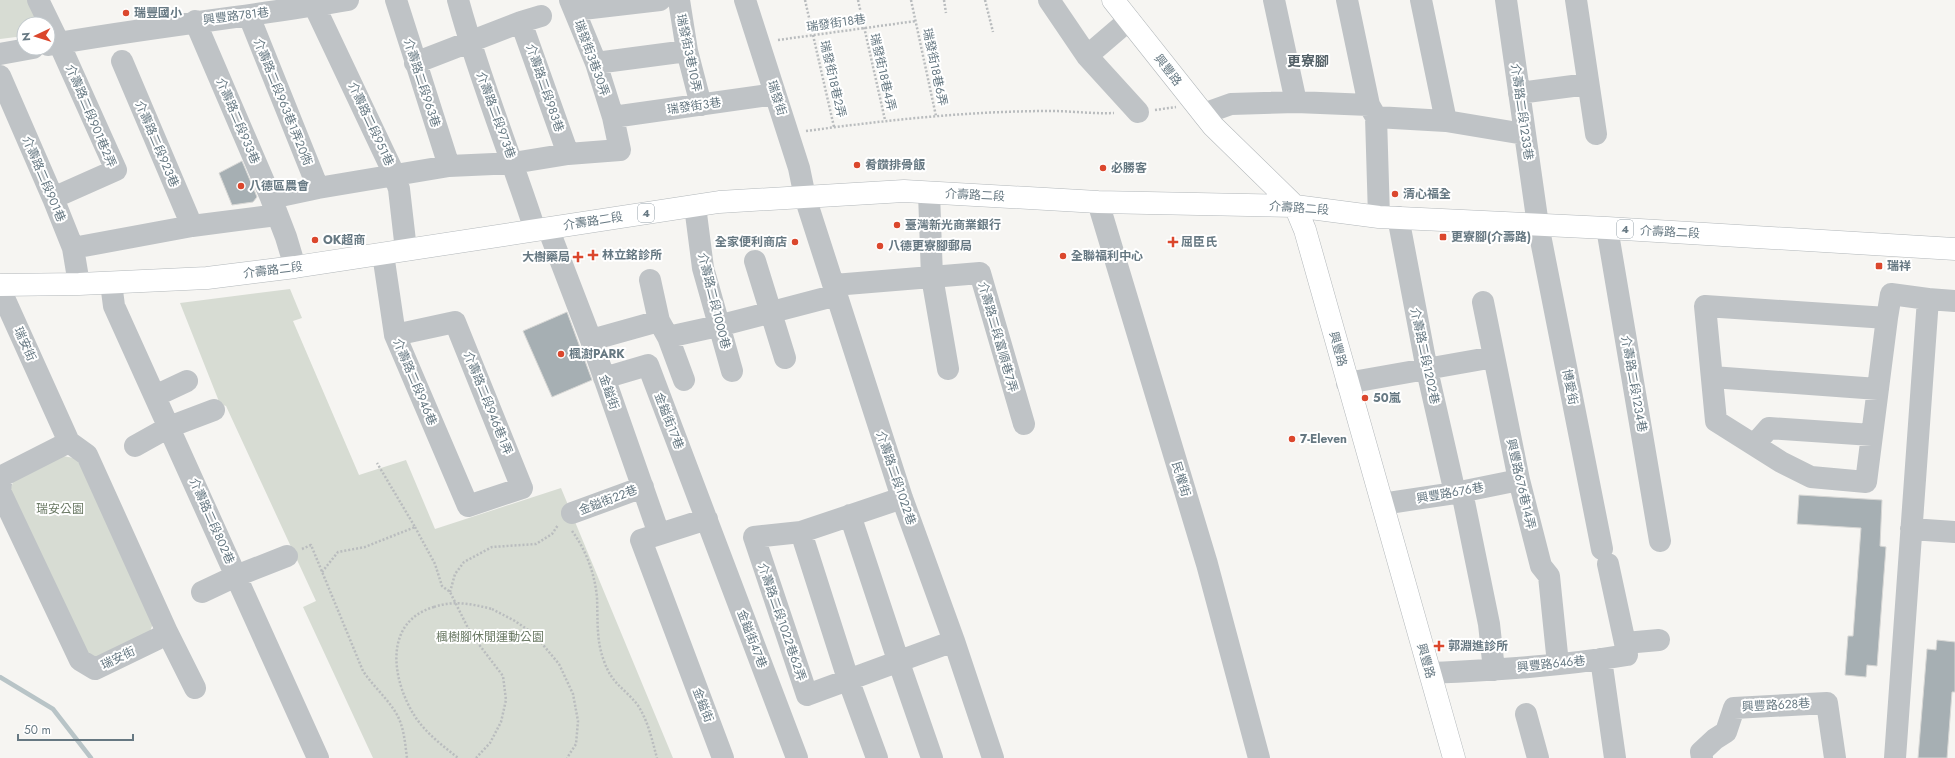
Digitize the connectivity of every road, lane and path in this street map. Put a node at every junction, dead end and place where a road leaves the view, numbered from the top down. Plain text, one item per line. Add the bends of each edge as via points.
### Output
1 (38, 0) edge
2 (348, 0) edge
3 (396, 0) edge
4 (458, 0) edge
5 (660, 0) edge
6 (679, 0) edge
7 (745, 0) edge
8 (805, 0) edge
9 (858, 0) edge
10 (911, 0) edge
11 (944, 0) edge
12 (985, 0) edge
13 (1049, 0) edge
14 (1113, 0) edge
15 (1274, 0) edge
16 (1347, 0) edge
17 (1422, 0) edge
18 (1506, 0) edge
19 (1576, 0) edge
20 (314, 5) junction
21 (572, 5) edge
22 (946, 13) dead end
23 (44, 16) edge
24 (249, 16) junction
25 (1129, 20) junction
26 (195, 21) junction
27 (916, 21) junction
28 (864, 28) junction
29 (993, 32) dead end
30 (813, 35) junction
31 (469, 42) junction
32 (759, 43) junction
33 (56, 44) edge
34 (56, 48) edge
35 (16, 51) edge
36 (687, 51) junction
37 (0, 54) edge
38 (1087, 56) junction
39 (122, 61) dead end
40 (416, 63) junction
41 (596, 63) junction
42 (0, 76) edge
43 (1588, 84) junction
44 (1519, 92) junction
45 (775, 94) junction
46 (1296, 102) junction
47 (700, 105) junction
48 (1198, 108) junction
49 (1372, 111) junction
50 (1138, 112) junction
51 (936, 116) junction
52 (613, 117) junction
53 (885, 120) junction
54 (1446, 121) junction
55 (834, 127) junction
56 (788, 134) junction
57 (1524, 134) junction
58 (1596, 134) dead end
59 (568, 154) junction
60 (513, 163) junction
61 (450, 166) junction
62 (394, 174) junction
63 (318, 188) junction
64 (929, 193) junction
65 (805, 197) junction
66 (53, 198) junction
67 (1098, 202) junction
68 (274, 206) junction
69 (695, 206) junction
70 (1295, 206) junction
71 (1389, 217) junction
72 (1538, 225) junction
73 (192, 226) junction
74 (1608, 228) junction
75 (541, 229) junction
76 (73, 248) junction
77 (1955, 249) edge
78 (406, 250) junction
79 (383, 254) junction
80 (755, 261) dead end
81 (295, 267) junction
82 (932, 277) junction
83 (650, 280) dead end
84 (111, 283) junction
85 (79, 284) junction
86 (0, 285) edge
87 (0, 289) edge
88 (835, 290) junction
89 (1928, 299) junction
90 (1955, 301) edge
91 (1484, 302) dead end
92 (770, 312) junction
93 (1887, 318) junction
94 (718, 326) junction
95 (664, 329) junction
96 (395, 335) junction
97 (591, 340) junction
98 (1494, 357) junction
99 (785, 358) dead end
100 (948, 369) dead end
101 (1428, 370) junction
102 (732, 371) dead end
103 (1712, 377) junction
104 (604, 378) junction
105 (684, 380) dead end
106 (187, 381) dead end
107 (1347, 383) junction
108 (1878, 389) junction
109 (155, 396) junction
110 (214, 410) dead end
111 (1024, 424) dead end
112 (169, 427) junction
113 (1872, 435) junction
114 (69, 442) junction
115 (1754, 445) junction
116 (135, 446) dead end
117 (377, 463) dead end
118 (1519, 480) junction
119 (643, 487) junction
120 (1458, 493) junction
121 (902, 498) junction
122 (1382, 504) junction
123 (468, 506) joint
124 (850, 515) junction
125 (706, 519) junction
126 (568, 522) junction
127 (415, 528) junction
128 (1911, 529) junction
129 (801, 532) junction
130 (1955, 532) edge
131 (650, 537) junction
132 (1660, 540) dead end
133 (311, 545) dead end
134 (287, 556) dead end
135 (322, 572) junction
136 (236, 576) junction
137 (202, 592) dead end
138 (450, 592) junction
139 (167, 632) junction
140 (1659, 640) dead end
141 (954, 641) junction
142 (1625, 643) junction
143 (1601, 659) junction
144 (898, 660) junction
145 (1558, 664) junction
146 (1494, 670) junction
147 (1430, 673) junction
148 (848, 679) junction
149 (196, 688) dead end
150 (1526, 714) dead end
151 (318, 758) edge
152 (407, 758) edge
153 (458, 758) edge
154 (476, 758) edge
155 (567, 758) edge
156 (657, 758) edge
157 (723, 758) edge
158 (797, 758) edge
159 (877, 758) edge
160 (932, 758) edge
161 (993, 758) edge
162 (1259, 758) edge
163 (1454, 758) edge
164 (1538, 758) edge
165 (1615, 758) edge
166 (1702, 758) edge
167 (1835, 758) edge
168 (1895, 758) edge

1 - 23 street
2 - 20 street, 興豐路781巷
3 - 40 street, 介壽路二段963巷
4 - 31 street, 介壽路二段973巷
5 - 21 street
6 - 36 street, 瑞發街3巷10弄
7 - 32 street, 瑞發街
8 - 30 path, 瑞發街18巷2弄
9 - 28 path, 瑞發街18巷4弄
10 - 27 path, 瑞發街18巷6弄
11 - 22 path
12 - 29 path
13 - 38 street
14 - 25 main road, 興豐路
15 - 46 street
16 - 49 street, 介壽路二段1202巷
17 - 54 street
18 - 44 street, 介壽路二段1233巷
19 - 43 street
20 - 24 street, 興豐路781巷
20 - 62 street, 介壽路二段951巷
21 - 41 street, 瑞發街3巷30弄
24 - 26 street, 興豐路781巷
24 - 63 street, 介壽路二段963巷1弄20衖
25 - 38 street
25 - 48 main road, 興豐路
26 - 33 street, 興豐路781巷
26 - 68 street, 介壽路二段933巷
27 - 28 path, 瑞發街18巷
27 - 51 path, 瑞發街18巷6弄
28 - 30 path, 瑞發街18巷
28 - 53 path, 瑞發街18巷4弄
30 - 32 path, 瑞發街18巷
30 - 55 path, 瑞發街18巷2弄
31 - 40 street
31 - 59 street, 介壽路二段983巷 via 531,19
31 - 60 street, 介壽路二段973巷
32 - 45 street, 瑞發街
34 - 66 street, 介壽路二段901巷2弄 via 116,170
35 - 37 street
36 - 41 street
36 - 47 street, 瑞發街3巷10弄
38 - 50 street
39 - 73 street, 介壽路二段923巷
40 - 61 street, 介壽路二段963巷
41 - 52 street, 瑞發街3巷30弄
42 - 66 street, 介壽路二段901巷
43 - 44 street
43 - 58 street
44 - 57 street, 介壽路二段1233巷
45 - 47 street, 瑞發街3巷
45 - 56 street, 瑞發街
46 - 48 street
46 - 49 street
47 - 52 street, 瑞發街3巷
48 - 50 path via 1176,107
48 - 70 main road, 興豐路 via 1213,126
49 - 54 street
49 - 71 street, 介壽路二段1202巷
50 - 51 path via 1094,114 1052,111
51 - 53 path
52 - 59 street, 瑞發街3巷30弄 via 620,150
53 - 55 path
54 - 57 street
55 - 56 path
56 - 65 street, 瑞發街
57 - 72 street, 介壽路二段1233巷
59 - 60 street
60 - 61 street
60 - 75 street, 介壽路二段973巷
61 - 62 street
62 - 63 street
62 - 78 street, 介壽路二段951巷 via 399,190
63 - 68 street
64 - 65 main road, 介壽路二段 / 4 via 904,191
64 - 67 main road, 介壽路二段 / 4
64 - 82 street
65 - 69 main road, 介壽路二段 / 4 via 719,202
65 - 88 street, 介壽路二段1022巷
66 - 76 street, 介壽路二段901巷
67 - 70 main road, 介壽路二段 / 4
67 - 162 street, 民權街 via 1207,564
68 - 73 street
68 - 81 street, 介壽路二段933巷
69 - 75 main road, 介壽路二段 / 4
69 - 94 street, 介壽路二段1000巷 via 704,268
70 - 71 main road, 介壽路二段 / 4
70 - 107 main road, 興豐路 via 1305,230
71 - 72 main road, 介壽路二段 / 4
71 - 101 street, 介壽路二段1202巷
72 - 74 main road, 介壽路二段 / 4
72 - 142 street, 博愛街 via 1605,557
73 - 76 street
74 - 77 main road, 介壽路二段 / 4
74 - 132 street, 介壽路二段1234巷
75 - 78 main road, 介壽路二段 / 4
75 - 97 street, 金鎰街
76 - 85 street, 介壽路二段901巷
78 - 79 main road, 介壽路二段 / 4
79 - 81 main road, 介壽路二段 / 4
79 - 96 street, 介壽路二段946巷
80 - 92 street
81 - 84 main road, 介壽路二段 / 4 via 207,278
82 - 88 street
82 - 100 street
82 - 111 street, 介壽路二段富順巷7弄 via 980,273
83 - 95 street
84 - 85 main road, 介壽路二段 / 4
84 - 109 street, 介壽路二段802巷 via 114,306
85 - 86 main road, 介壽路二段 / 4
87 - 114 street, 瑞安街
88 - 92 street
88 - 121 street, 介壽路二段1022巷
89 - 90 street
89 - 93 street via 1891,294
89 - 128 street
91 - 98 street, 興豐路676巷14弄
92 - 94 street
92 - 99 street
93 - 103 street via 1705,306
93 - 108 street
94 - 95 street
94 - 102 street, 介壽路二段1000巷
95 - 97 street
95 - 105 street
96 - 123 street, 介壽路二段946巷
96 - 123 street, 介壽路二段946巷1弄 via 455,322 522,488
97 - 104 street, 金鎰街
98 - 101 street
98 - 118 street, 興豐路676巷14弄
101 - 107 street
101 - 120 street, 介壽路二段1202巷
103 - 108 street
103 - 115 street via 1716,421
104 - 119 street, 金鎰街
104 - 125 street, 金鎰街17巷 via 648,365
106 - 109 street
107 - 122 main road, 興豐路
108 - 113 street
109 - 112 street, 介壽路二段802巷
110 - 112 street
112 - 116 street
112 - 136 street, 介壽路二段802巷
113 - 115 street via 1769,428
113 - 115 street via 1866,482 1811,477
114 - 139 street via 87,454
114 - 139 street, 瑞安街 via 2,476 0,491 80,660 95,669
117 - 127 path
118 - 120 street, 興豐路676巷
118 - 145 street, 興豐路676巷14弄 via 1541,566 1549,576
119 - 126 street, 金鎰街22巷
119 - 131 street, 金鎰街
120 - 122 street, 興豐路676巷
120 - 146 street, 介壽路二段1202巷 via 1489,624
121 - 124 street
121 - 141 street, 介壽路二段1022巷
122 - 147 main road, 興豐路
124 - 129 street
124 - 144 street
125 - 131 street
125 - 158 street, 金鎰街47巷
126 - 138 path via 536,544 492,547 464,562 455,574
126 - 156 path via 584,547 595,584 598,637 604,661 614,682 637,704 648,725
127 - 135 path via 365,547 338,552
127 - 138 path via 435,564 442,586
128 - 130 street
128 - 168 street
129 - 148 street
129 - 148 street, 介壽路二段1022巷62弄 via 754,537 807,695
131 - 157 street, 金鎰街
133 - 135 path
134 - 136 street
135 - 152 path via 363,671 396,713 404,733
136 - 137 street
136 - 151 street, 介壽路二段802巷
138 - 154 path via 472,634 503,676 506,700 501,722 490,743
139 - 149 street
140 - 142 street
141 - 144 street, 介壽路二段1022巷62弄
141 - 161 street, 介壽路二段1022巷
142 - 143 street, 興豐路646巷 via 1627,655
143 - 145 street, 興豐路646巷
143 - 165 street
144 - 148 street, 介壽路二段1022巷62弄
144 - 160 street
145 - 146 street, 興豐路646巷
146 - 147 street, 興豐路646巷
147 - 163 main road, 興豐路
148 - 159 street
150 - 164 street
153 - 155 path, bridge via 416,718 397,678 398,644 404,630 418,614 443,604 460,603 492,609 515,621 534,634 559,664 573,694 578,721 576,744
166 - 167 street, 興豐路628巷 via 1701,752 1726,732 1734,708 1827,703

